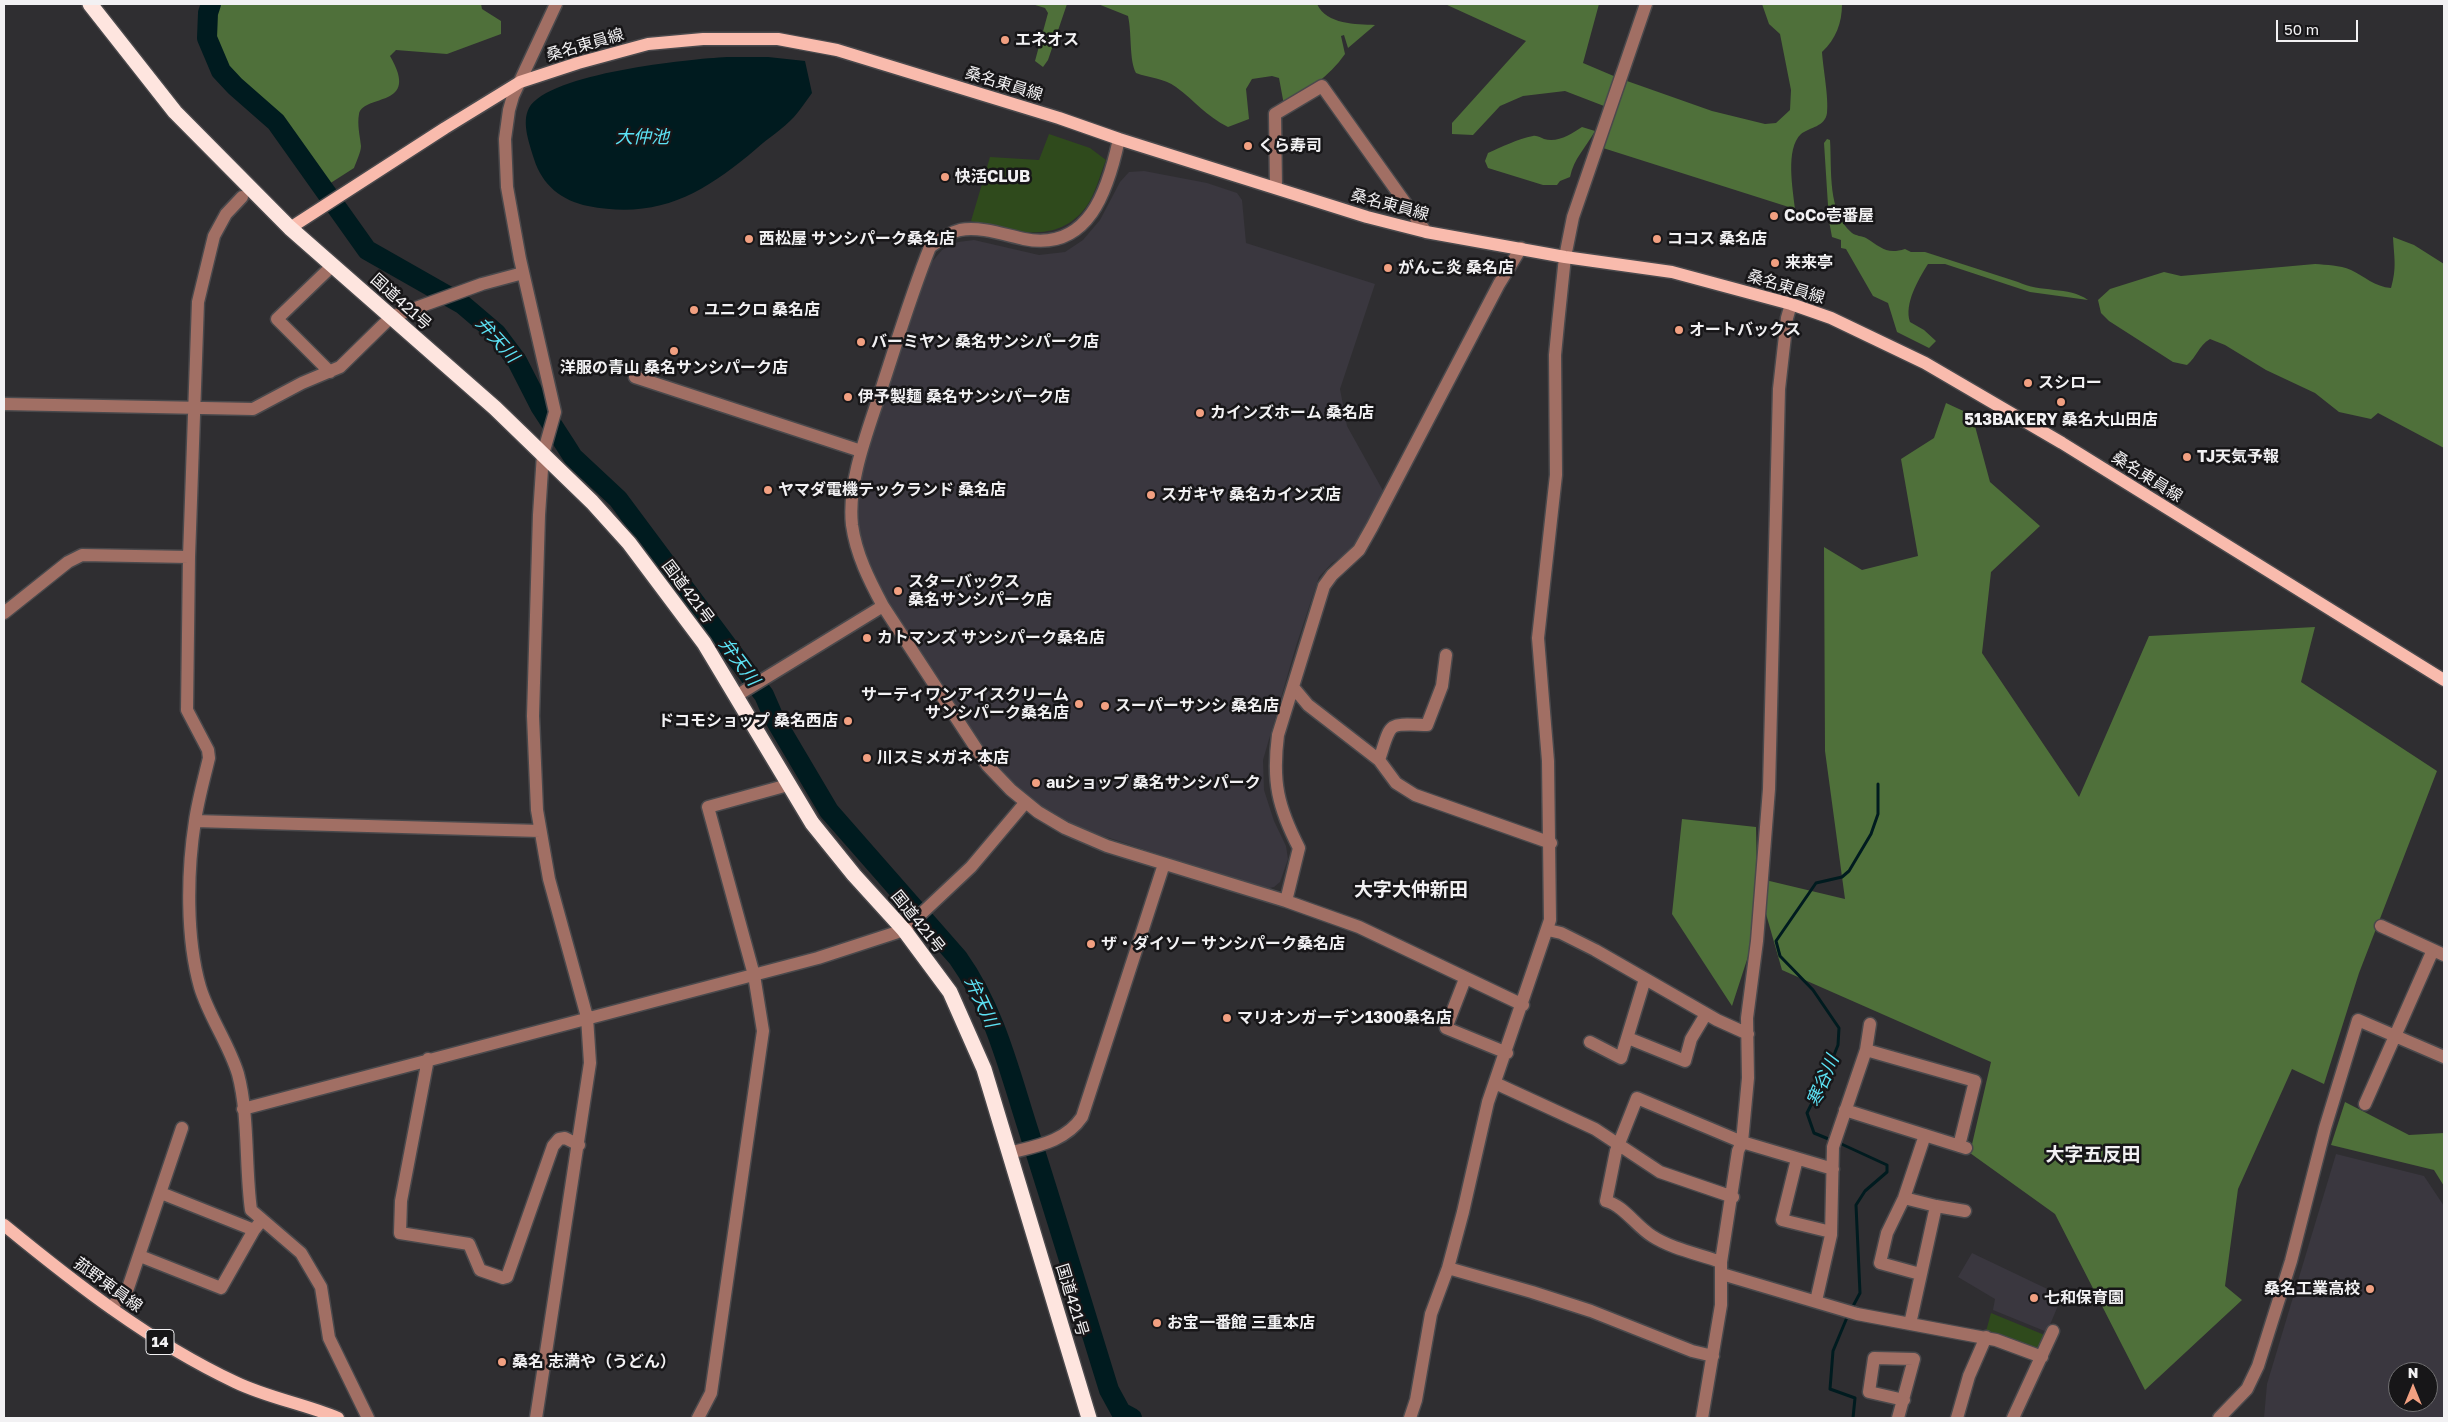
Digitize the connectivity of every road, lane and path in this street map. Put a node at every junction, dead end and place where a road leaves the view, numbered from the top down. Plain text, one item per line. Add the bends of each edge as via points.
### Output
1 (90, 4) edge
2 (556, 4) edge
3 (1646, 4) edge
4 (520, 82) junction
5 (1119, 139) junction
6 (1276, 188) junction
7 (242, 197) dead end
8 (290, 228) junction
9 (1426, 232) junction
10 (1521, 248) junction
11 (1565, 256) junction
12 (333, 265) junction
13 (524, 273) junction
14 (1791, 304) junction
15 (391, 317) junction
16 (330, 372) junction
17 (635, 377) dead end
18 (4, 404) edge
19 (194, 409) junction
20 (861, 451) junction
21 (543, 454) junction
22 (189, 557) junction
23 (883, 606) junction
24 (4, 613) edge
25 (1446, 655) dead end
26 (2444, 680) edge
27 (1293, 687) junction
28 (741, 693) junction
29 (1379, 760) junction
30 (788, 785) junction
31 (1025, 802) junction
32 (195, 821) junction
33 (540, 831) junction
34 (1550, 843) junction
35 (1164, 864) junction
36 (1286, 902) junction
37 (908, 926) junction
38 (2381, 926) dead end
39 (1548, 930) junction
40 (2439, 953) edge
41 (754, 975) junction
42 (1465, 979) junction
43 (1645, 980) junction
44 (1523, 1004) junction
45 (1706, 1014) junction
46 (587, 1017) junction
47 (1870, 1024) dead end
48 (1748, 1034) junction
49 (2396, 1036) junction
50 (1628, 1038) junction
51 (1590, 1042) dead end
52 (1866, 1050) junction
53 (1506, 1053) junction
54 (2444, 1057) edge
55 (428, 1059) junction
56 (1495, 1083) junction
57 (2365, 1104) dead end
58 (243, 1109) junction
59 (1845, 1110) junction
60 (182, 1128) dead end
61 (1925, 1135) junction
62 (1742, 1142) junction
63 (579, 1145) junction
64 (1619, 1145) junction
65 (1009, 1153) junction
66 (1797, 1159) junction
67 (1833, 1169) junction
68 (161, 1193) junction
69 (1732, 1197) junction
70 (1904, 1198) junction
71 (1936, 1206) junction
72 (1965, 1211) dead end
73 (4, 1225) edge
74 (258, 1225) junction
75 (1831, 1232) junction
76 (140, 1256) junction
77 (1448, 1268) junction
78 (1722, 1268) junction
79 (1920, 1274) junction
80 (1816, 1301) junction
81 (111, 1308) junction
82 (1910, 1324) junction
83 (2053, 1331) dead end
84 (1986, 1337) junction
85 (1713, 1356) junction
86 (2042, 1357) junction
87 (1904, 1400) dead end
88 (314, 1414) edge
89 (338, 1418) edge
90 (368, 1418) edge
91 (536, 1418) edge
92 (698, 1418) edge
93 (1089, 1418) edge
94 (1410, 1418) edge
95 (1702, 1418) edge
96 (1898, 1418) edge
97 (1956, 1418) edge
98 (2013, 1418) edge
99 (2219, 1418) edge

1 - 8 highway, 国道421号 via 175,112
2 - 4 street
3 - 11 street via 1582,189
4 - 5 main road, 桑名東員線 via 648,44 704,39 778,39 884,63
4 - 8 main road, 桑名東員線
4 - 13 street via 509,110 505,139 507,187
5 - 6 main road, 桑名東員線
5 - 20 street via 1105,190 1086,220 1068,237 1036,240 972,229 944,236 930,247
6 - 9 main road, 桑名東員線
6 - 9 street via 1274,114 1322,86
7 - 19 street via 226,214 214,236 208,257 198,302
8 - 12 highway, 国道421号
9 - 10 main road, 桑名東員線
10 - 11 main road, 桑名東員線
10 - 27 street via 1359,550 1324,586
11 - 14 main road, 桑名東員線 via 1672,272
11 - 34 street via 1555,355 1556,475 1538,638 1548,761
12 - 15 highway, 国道421号
12 - 16 street via 277,319
13 - 15 street
13 - 21 street via 555,412
14 - 26 main road, 桑名東員線 via 1831,318 1925,363 2062,443
14 - 48 street via 1779,389 1769,789
15 - 16 street via 340,367
15 - 21 highway, 国道421号
16 - 19 street via 253,409
17 - 20 street
18 - 19 street
19 - 22 street
20 - 23 street via 853,492 852,524 857,550
21 - 28 highway, 国道421号 via 629,543
21 - 33 street via 533,716
22 - 24 street via 82,555 68,562
22 - 32 street via 186,710 208,750 209,758
23 - 28 street
23 - 31 street via 974,746 999,778
25 - 29 street via 1442,686 1427,725 1395,724 1389,729
27 - 29 street via 1308,706
27 - 36 street via 1278,735 1274,761 1274,778 1287,826 1299,848
28 - 30 highway, 国道421号
29 - 34 street via 1396,783 1415,795
30 - 37 highway, 国道421号 via 812,823 854,875
30 - 41 street via 708,808
31 - 35 street via 1084,837
31 - 37 street via 971,868
32 - 33 street
32 - 58 street via 190,937 200,987 238,1074
33 - 46 street via 549,879
34 - 39 street via 1552,908
35 - 36 street
35 - 65 street via 1085,1109 1072,1128 1048,1142
36 - 42 street via 1359,927
37 - 41 street via 818,958
37 - 65 highway, 国道421号 via 963,1018 984,1068
38 - 40 street
39 - 43 street via 1561,933
39 - 44 street
40 - 49 street
41 - 46 street
41 - 92 street via 763,1031 711,1393
42 - 44 street
42 - 53 street via 1446,1028
43 - 45 street
43 - 50 street
44 - 53 street
45 - 48 street
45 - 50 street via 1691,1039 1685,1061
46 - 55 street
46 - 63 street via 590,1063
47 - 52 street
48 - 62 street
49 - 54 street
49 - 57 street
49 - 99 street via 2358,1020 2325,1128 2291,1261 2258,1366 2247,1389
50 - 51 street via 1621,1058
52 - 59 street
52 - 61 street via 1975,1081 1963,1147
53 - 56 street
55 - 58 street
55 - 63 street via 401,1200 400,1233 469,1244 480,1270 507,1277 553,1146 565,1138
56 - 64 street via 1595,1129
56 - 77 street
58 - 74 street via 246,1178 251,1210
59 - 61 street
59 - 67 street via 1835,1142
60 - 68 street
61 - 70 street
62 - 64 street via 1637,1098
62 - 66 street
62 - 69 street
63 - 91 street
64 - 69 street via 1660,1172
64 - 78 street via 1606,1201 1614,1203 1662,1242
65 - 93 highway, 国道421号
66 - 67 street
66 - 75 street via 1782,1220
67 - 75 street
68 - 74 street
68 - 76 street
69 - 78 street
70 - 71 street
70 - 79 street via 1887,1233 1880,1263
71 - 72 street
71 - 79 street
73 - 81 main road, 菰野東員線 / 14
74 - 76 street via 221,1288
74 - 90 street via 301,1253 321,1287 329,1338
75 - 80 street
76 - 81 street via 128,1288
77 - 85 street via 1532,1292
77 - 94 street via 1431,1314
78 - 80 street
78 - 85 street via 1721,1305
79 - 82 street
80 - 82 street
81 - 88 main road, 菰野東員線 / 14 via 172,1349 237,1383
82 - 84 street
83 - 86 street
84 - 86 street
84 - 97 street
85 - 95 street
86 - 98 street
87 - 96 street
88 - 89 main road, 菰野東員線 / 14

